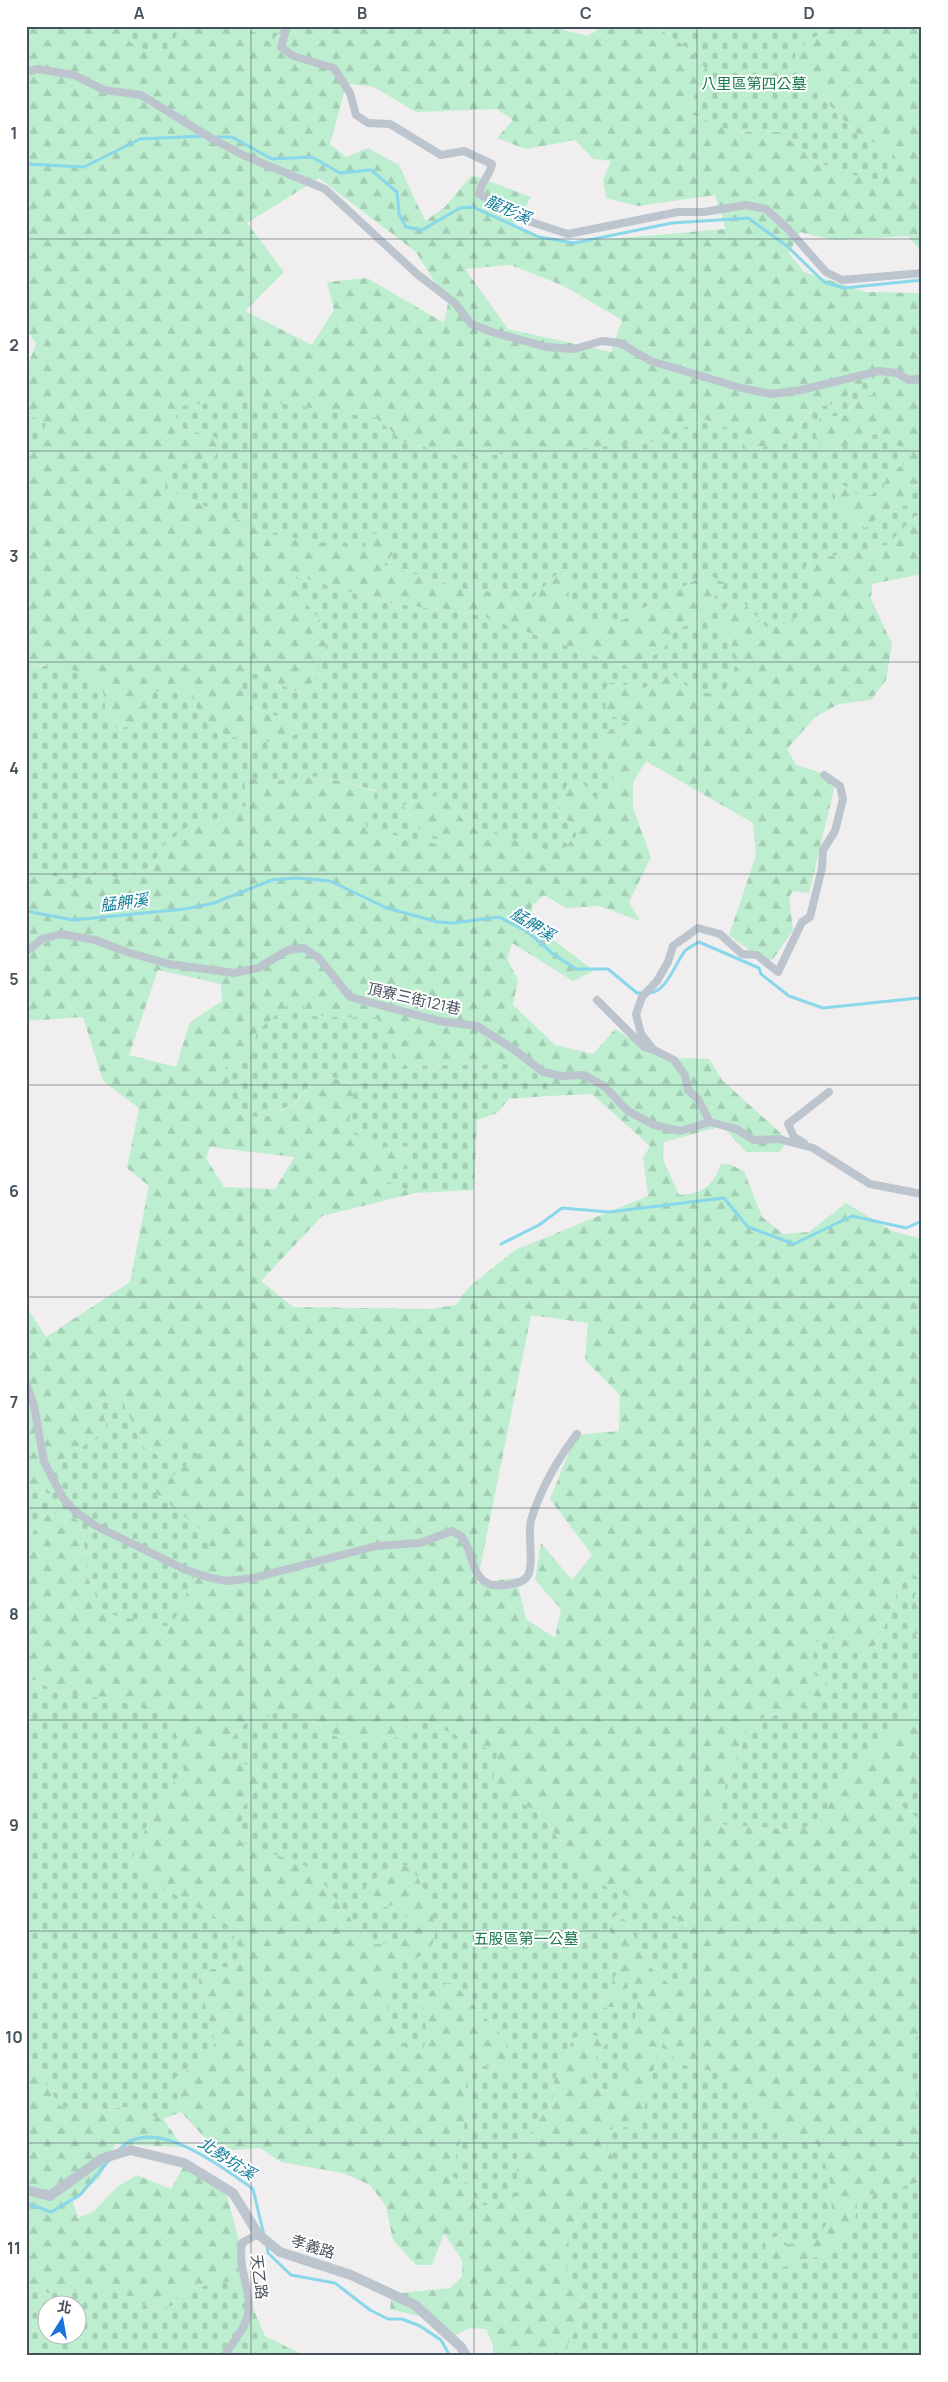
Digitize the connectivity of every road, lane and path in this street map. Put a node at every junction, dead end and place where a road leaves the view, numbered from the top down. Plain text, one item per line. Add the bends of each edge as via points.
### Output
1 (287, 26) edge
2 (26, 72) edge
3 (917, 272) edge
4 (922, 378) edge
5 (824, 775) dead end
6 (26, 952) edge
7 (597, 1000) dead end
8 (654, 1050) junction
9 (829, 1092) dead end
10 (710, 1122) junction
11 (813, 1148) junction
12 (922, 1194) edge
13 (26, 1383) edge
14 (577, 1434) dead end
15 (26, 2190) edge
16 (258, 2234) junction
17 (224, 2356) edge
18 (466, 2356) edge

1 - 3 street via 281,47 293,56 334,68 350,93 356,116 368,123 390,124 441,155 464,151 492,164 491,174 480,185 479,194 525,220 568,234 678,212 704,212 746,205 766,209 826,272 842,280
2 - 4 street via 38,69 74,75 104,90 140,95 245,156 325,189 417,274 456,304 471,324 492,332 574,350 602,341 620,342 651,361 677,370 772,394 879,371 897,373 909,380
5 - 8 street via 840,786 843,799 835,831 823,850 810,917 802,922 778,972 757,955 742,954 720,934 698,928 673,946 657,981 642,997 636,1014 641,1034
6 - 10 street, 頂寮三街121巷 via 42,939 61,934 95,940 169,964 234,973 258,968 288,950 304,948 318,958 350,997 439,1021 477,1026 543,1072 560,1076 584,1075 604,1086 628,1111 654,1125 680,1131
7 - 8 street via 644,1048
8 - 10 street via 674,1060 685,1075 688,1090 698,1099
9 - 11 street via 788,1124 794,1137
10 - 11 street via 736,1129 754,1140 779,1139
11 - 12 street via 870,1184
13 - 14 street via 34,1405 44,1462 63,1498 75,1511 96,1526 186,1570 227,1581 254,1578 376,1546 420,1543 452,1531 462,1537 474,1568 486,1583 497,1586 519,1582 526,1578 529,1570 530,1522 555,1462
15 - 16 street, 孝義路 via 50,2196 101,2159 130,2150 184,2164 233,2193
16 - 17 street, 天乙路 via 242,2243 240,2258 249,2310 241,2331
16 - 18 street, 孝義路 via 280,2252 351,2274 415,2305 461,2347

